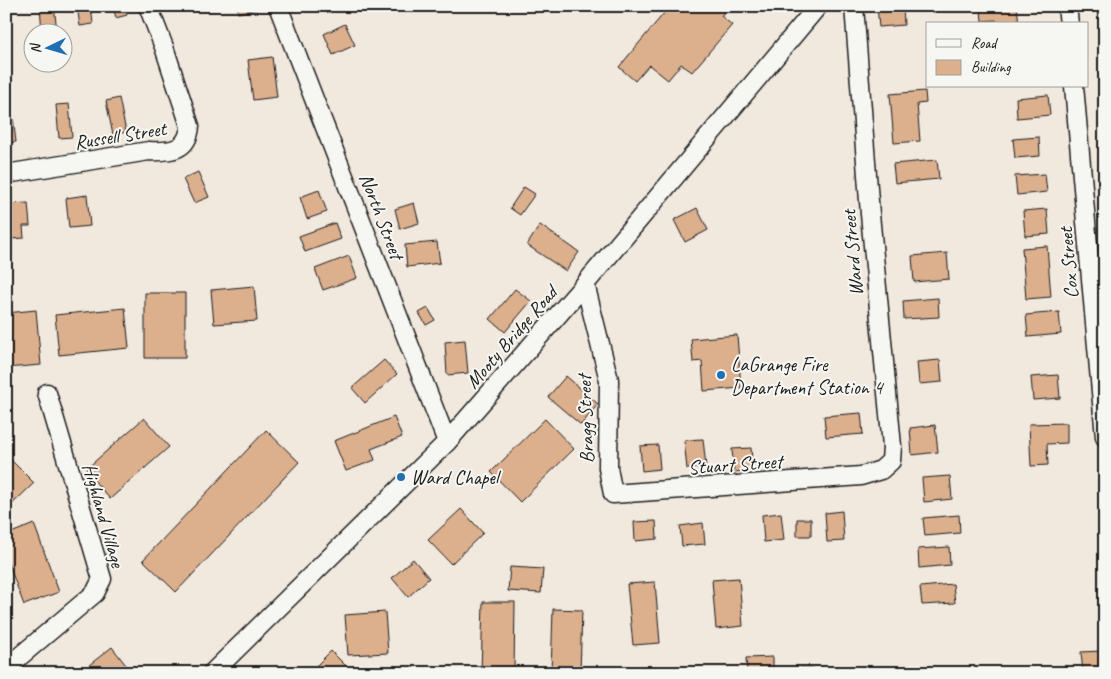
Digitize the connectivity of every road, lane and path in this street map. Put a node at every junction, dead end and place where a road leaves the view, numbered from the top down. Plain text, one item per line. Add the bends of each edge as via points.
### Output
1 (148, 6) edge
2 (278, 6) edge
3 (818, 6) edge
4 (854, 6) edge
5 (1067, 6) edge
6 (1069, 22) edge
7 (1074, 88) edge
8 (6, 174) edge
9 (584, 284) junction
10 (47, 393) dead end
11 (1105, 436) edge
12 (447, 442) junction
13 (861, 476) joint
14 (613, 494) joint
15 (6, 668) edge
16 (212, 673) edge

1 - 8 street, Russell Street via 190,126 185,143 174,150 149,151
2 - 12 street, North Street
3 - 9 street, Mooty Bridge Road
4 - 13 street, Ward Street via 892,446 891,461 881,470
5 - 6 street
7 - 11 street, Cox Street
9 - 12 street, Mooty Bridge Road
9 - 14 street, Bragg Street via 609,380 608,468
10 - 15 street, Highland Village via 102,579 95,593
12 - 16 street, Mooty Bridge Road
13 - 14 street, Stuart Street

